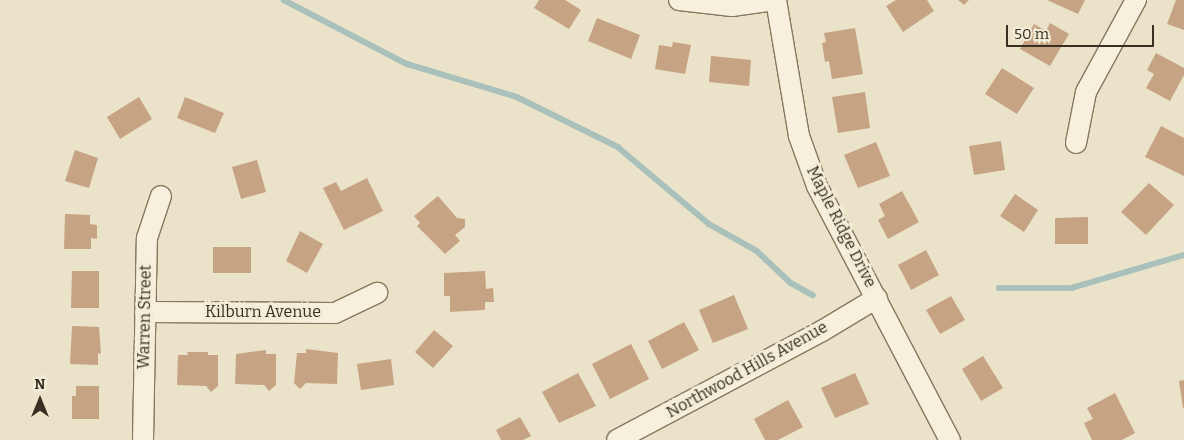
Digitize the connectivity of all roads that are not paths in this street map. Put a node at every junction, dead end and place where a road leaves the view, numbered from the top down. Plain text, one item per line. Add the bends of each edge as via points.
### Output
1 (679, 0) edge
2 (775, 0) edge
3 (1136, 0) edge
4 (1076, 143) dead end
5 (161, 196) dead end
6 (377, 293) dead end
7 (877, 298) junction
8 (145, 312) junction
9 (143, 440) edge
10 (617, 440) edge
11 (950, 440) edge

1 - 2 street via 732,6
2 - 7 street, Maple Ridge Drive via 799,136 817,186
3 - 4 street via 1086,92
5 - 8 street, Warren Street via 147,238
6 - 8 street, Kilburn Avenue via 334,313
7 - 10 street, Northwood Hills Avenue via 822,331
7 - 11 street, Maple Ridge Drive
8 - 9 street, Warren Street

